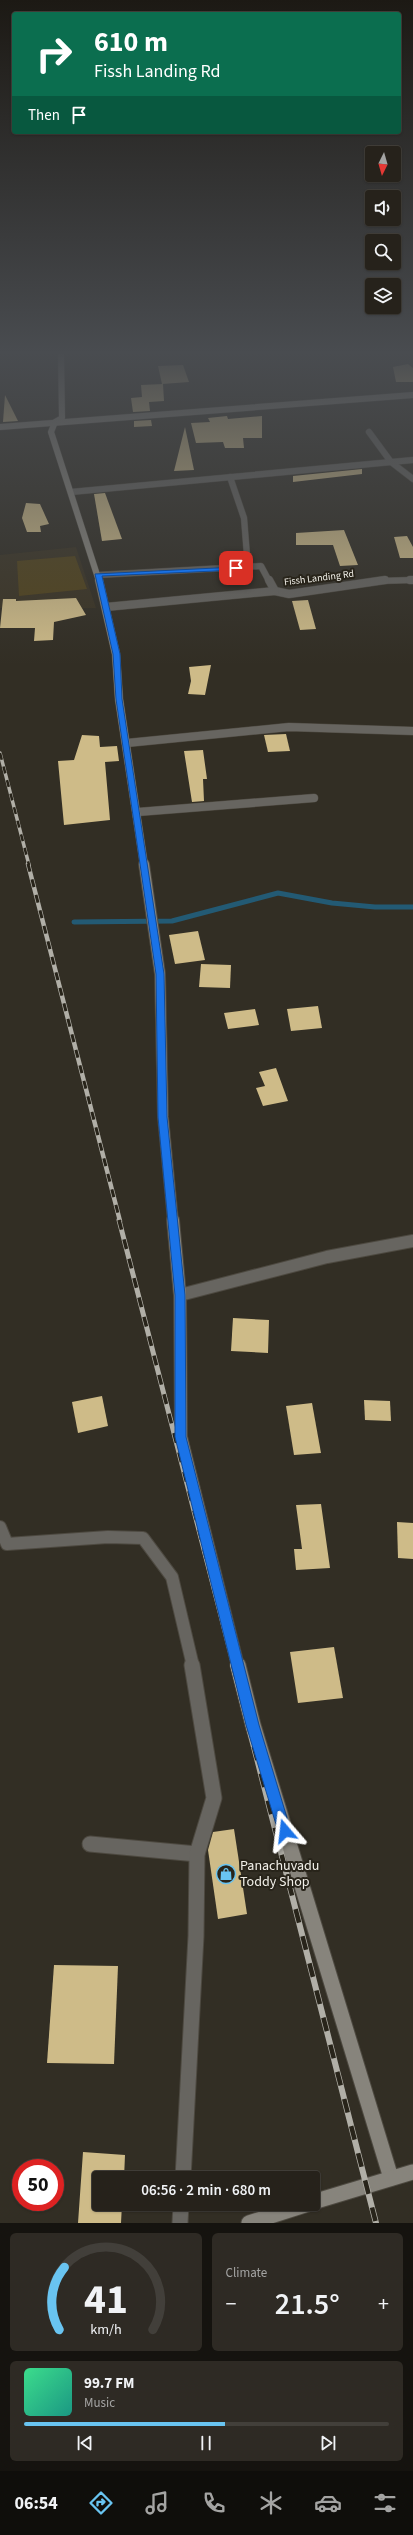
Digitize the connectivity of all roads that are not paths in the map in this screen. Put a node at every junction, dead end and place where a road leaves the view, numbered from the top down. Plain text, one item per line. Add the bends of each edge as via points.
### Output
1 (59, 457) edge
2 (388, 457) edge
3 (413, 460) edge
4 (392, 462) junction
5 (230, 477) junction
6 (413, 479) edge
7 (71, 492) junction
8 (248, 568) junction
9 (98, 574) junction
10 (413, 580) edge
11 (275, 591) junction
12 (106, 607) junction
13 (413, 731) edge
14 (127, 743) junction
15 (314, 798) dead end
16 (138, 812) junction
17 (413, 1241) edge
18 (180, 1295) junction
19 (0, 1527) edge
20 (90, 1844) dead end
21 (197, 1854) junction
22 (182, 2171) edge
23 (413, 2172) edge
24 (391, 2178) junction
25 (320, 2200) edge
26 (181, 2211) edge
27 (286, 2211) edge
28 (180, 2223) edge
29 (249, 2223) edge

1 - 7 main road
2 - 4 street
3 - 4 street
4 - 5 street
4 - 6 street
5 - 7 street
5 - 8 street via 244,518
7 - 9 main road
8 - 9 street, Fissh Landing Rd
8 - 11 street, Fissh Landing Rd via 260,566
9 - 12 main road
10 - 11 street, Fissh Landing Rd via 391,579 294,594
11 - 12 street
12 - 14 main road via 116,654 119,699
13 - 14 street via 289,727
14 - 16 main road
15 - 16 street
16 - 18 main road via 160,974 162,1117
17 - 18 street via 327,1257
18 - 24 main road via 181,1437 253,1725
19 - 21 street via 6,1544 108,1537 143,1538 172,1577 192,1662 214,1798
20 - 21 street
21 - 22 street via 196,1936
23 - 24 main road
24 - 25 main road
26 - 28 street
27 - 29 main road

